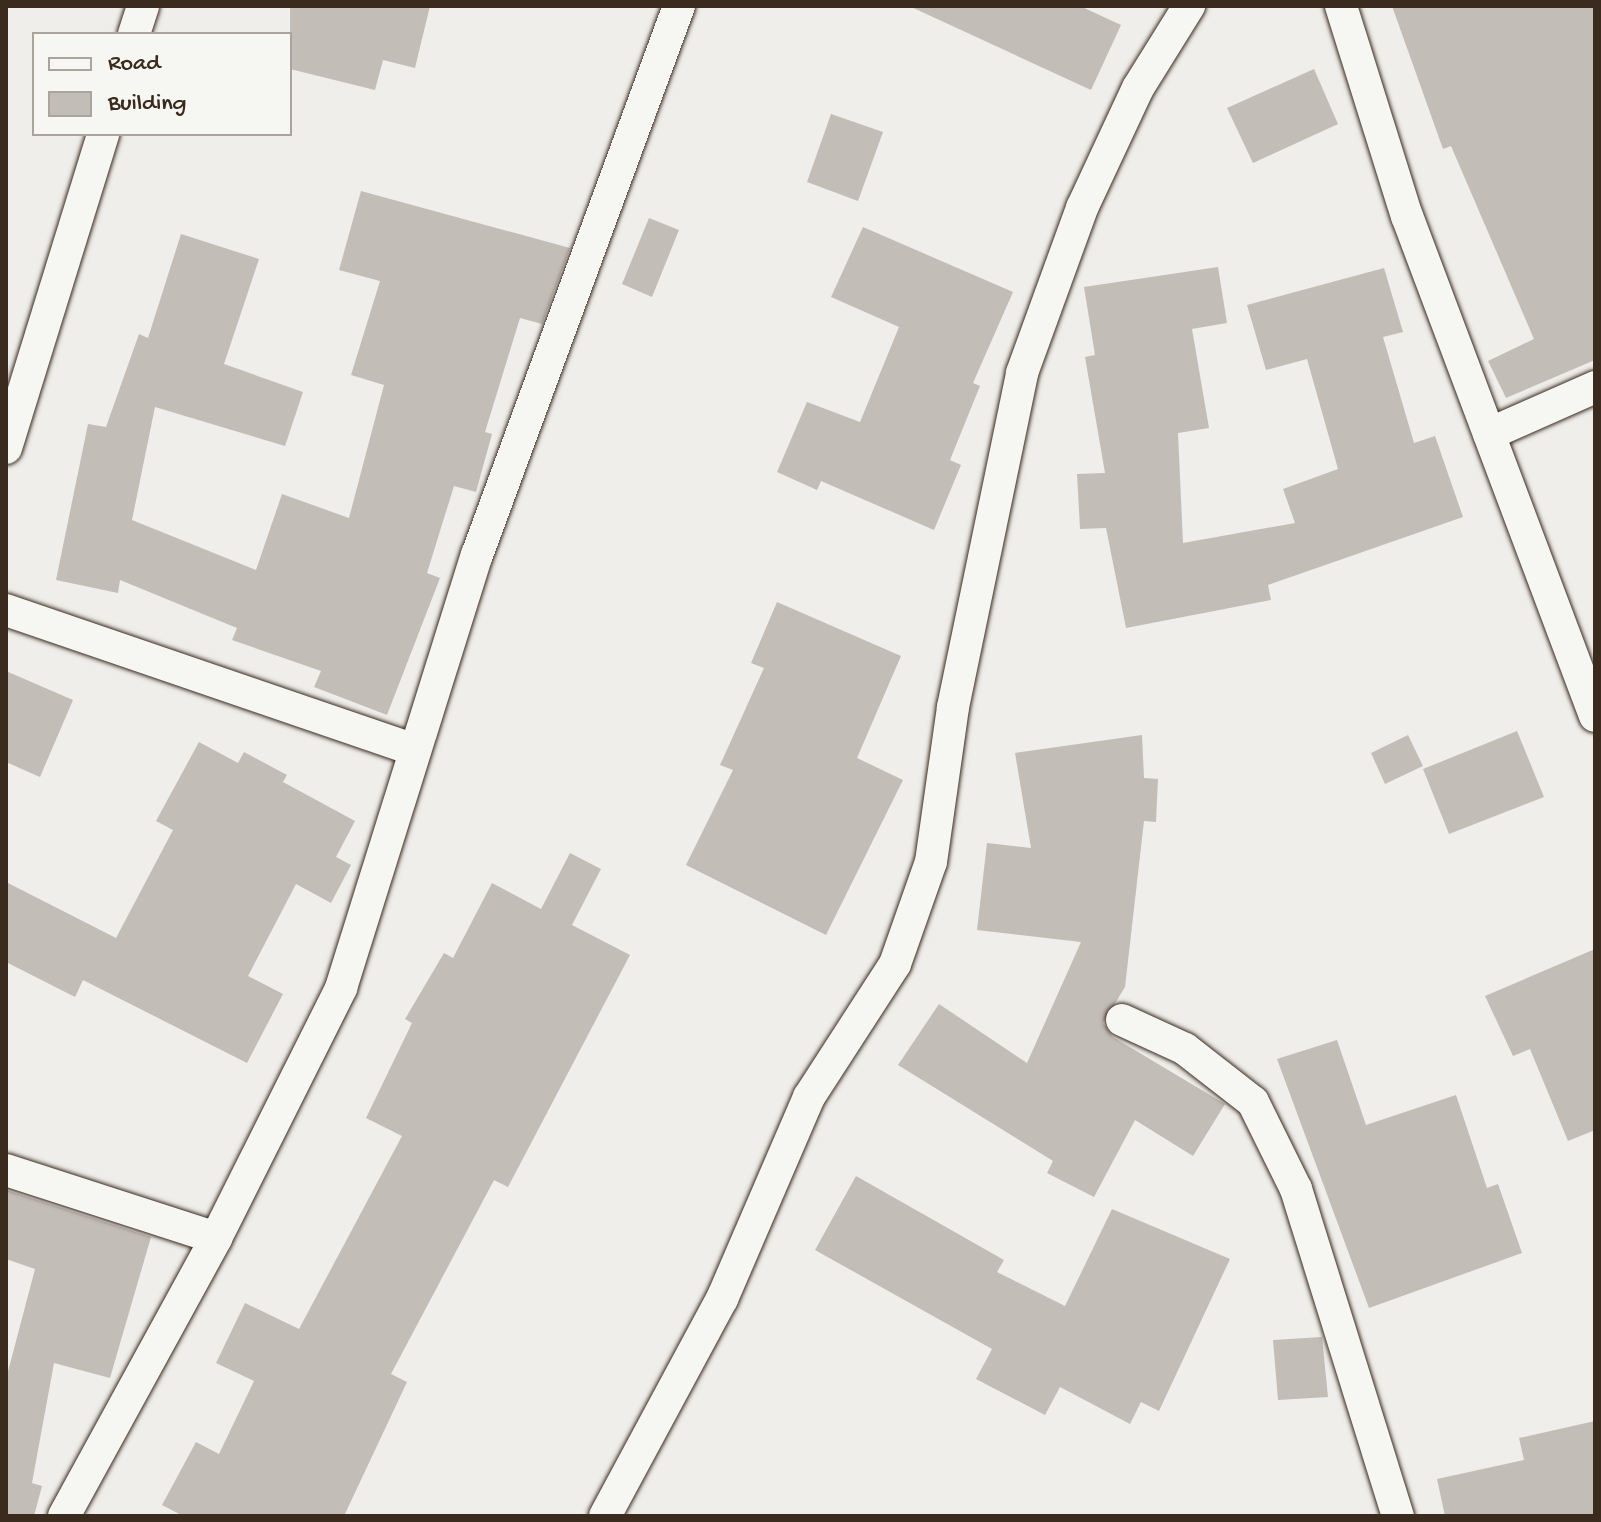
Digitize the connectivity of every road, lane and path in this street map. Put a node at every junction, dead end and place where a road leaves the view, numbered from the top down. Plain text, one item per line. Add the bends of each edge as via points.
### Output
1 (143, 6) edge
2 (679, 6) edge
3 (1189, 6) edge
4 (1341, 6) edge
5 (135, 32) edge
6 (102, 136) edge
7 (1595, 387) edge
8 (1489, 434) junction
9 (6, 448) edge
10 (6, 610) edge
11 (1595, 716) edge
12 (412, 749) junction
13 (1122, 1020) dead end
14 (6, 1170) edge
15 (216, 1238) junction
16 (64, 1516) edge
17 (605, 1516) edge
18 (1398, 1516) edge

1 - 5 street
2 - 12 street
3 - 17 street via 1138,88 1082,208 1022,373 953,707 931,862 895,964 809,1097 722,1299
4 - 8 street via 1407,216
6 - 9 street
7 - 8 street
8 - 11 street
10 - 12 street
12 - 15 street via 341,988
13 - 18 street via 1185,1049 1253,1102 1296,1189
14 - 15 street
15 - 16 street

